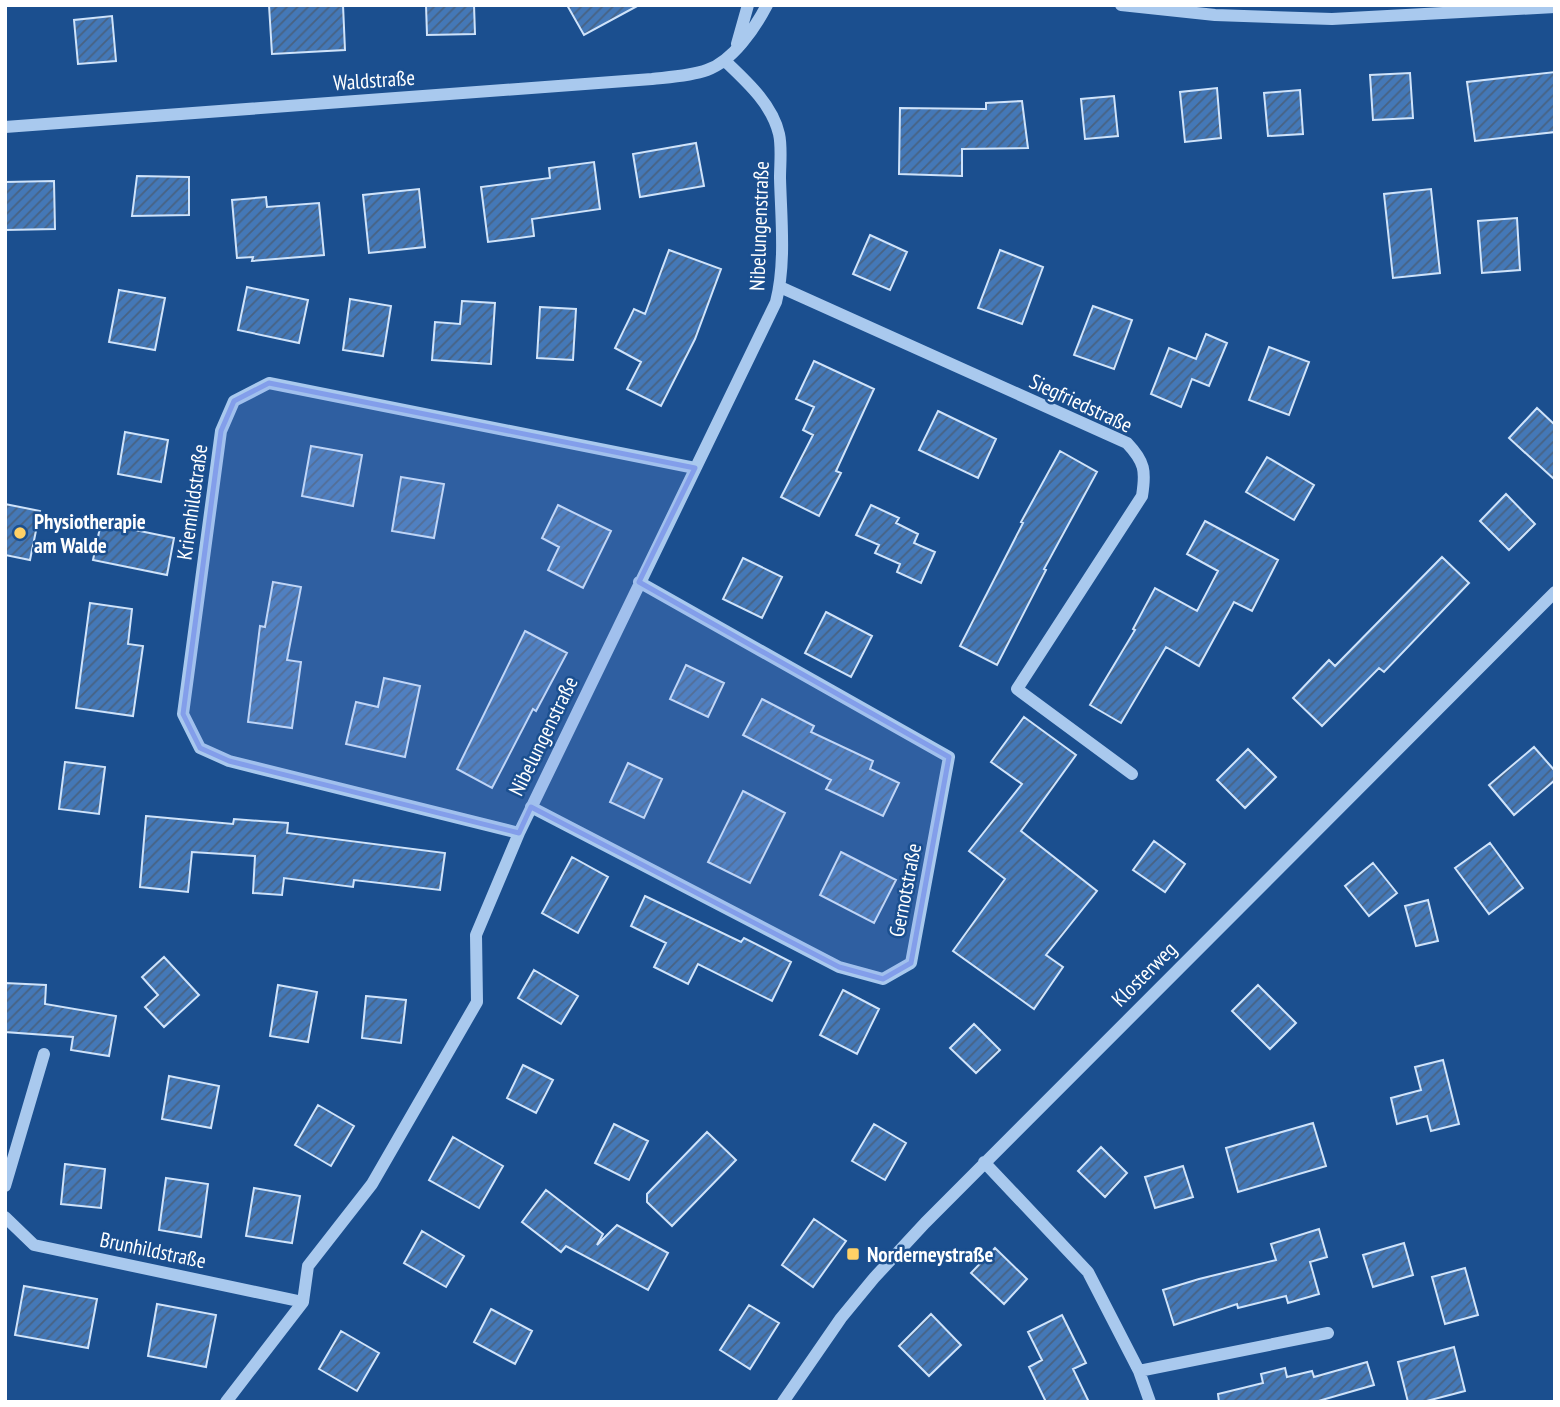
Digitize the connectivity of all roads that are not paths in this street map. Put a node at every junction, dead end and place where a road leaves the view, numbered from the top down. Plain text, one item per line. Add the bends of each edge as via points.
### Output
1 (748, 5) edge
2 (767, 5) edge
3 (1121, 5) edge
4 (1555, 7) edge
5 (736, 48) junction
6 (725, 61) junction
7 (5, 127) edge
8 (780, 287) junction
9 (695, 468) junction
10 (639, 582) junction
11 (1555, 592) edge
12 (1132, 774) dead end
13 (531, 807) junction
14 (519, 833) junction
15 (44, 1054) dead end
16 (984, 1162) junction
17 (5, 1186) edge
18 (5, 1217) edge
19 (303, 1302) junction
20 (1328, 1333) dead end
21 (1139, 1371) junction
22 (226, 1402) edge
23 (783, 1402) edge
24 (1150, 1402) edge

1 - 5 street, Waldstraße
2 - 5 street, Waldstraße
3 - 4 street via 1215,15 1332,19
5 - 6 street, Waldstraße
6 - 7 street, Waldstraße via 709,70 652,79
6 - 8 street, Nibelungenstraße via 770,111 780,135
8 - 9 street, Nibelungenstraße
8 - 12 street, Siegfriedstraße via 1127,443 1140,456 1146,475 1142,496 1017,690
9 - 10 street, Nibelungenstraße
9 - 14 street, Kriemhildstraße via 269,383 234,401 221,431 183,714 200,748 229,761
10 - 13 street, Nibelungenstraße
10 - 13 street, Gernotstraße via 950,757 911,963 883,979 839,968
11 - 16 street, Klosterweg
13 - 14 street, Nibelungenstraße
14 - 19 street, Nibelungenstraße via 476,935 477,1002 372,1184 308,1265
15 - 17 street
16 - 21 street via 1087,1272
16 - 23 street, Klosterweg via 874,1278
18 - 19 street, Brunhildstraße via 34,1245
19 - 22 street, Nibelungenstraße
20 - 21 street
21 - 24 street

